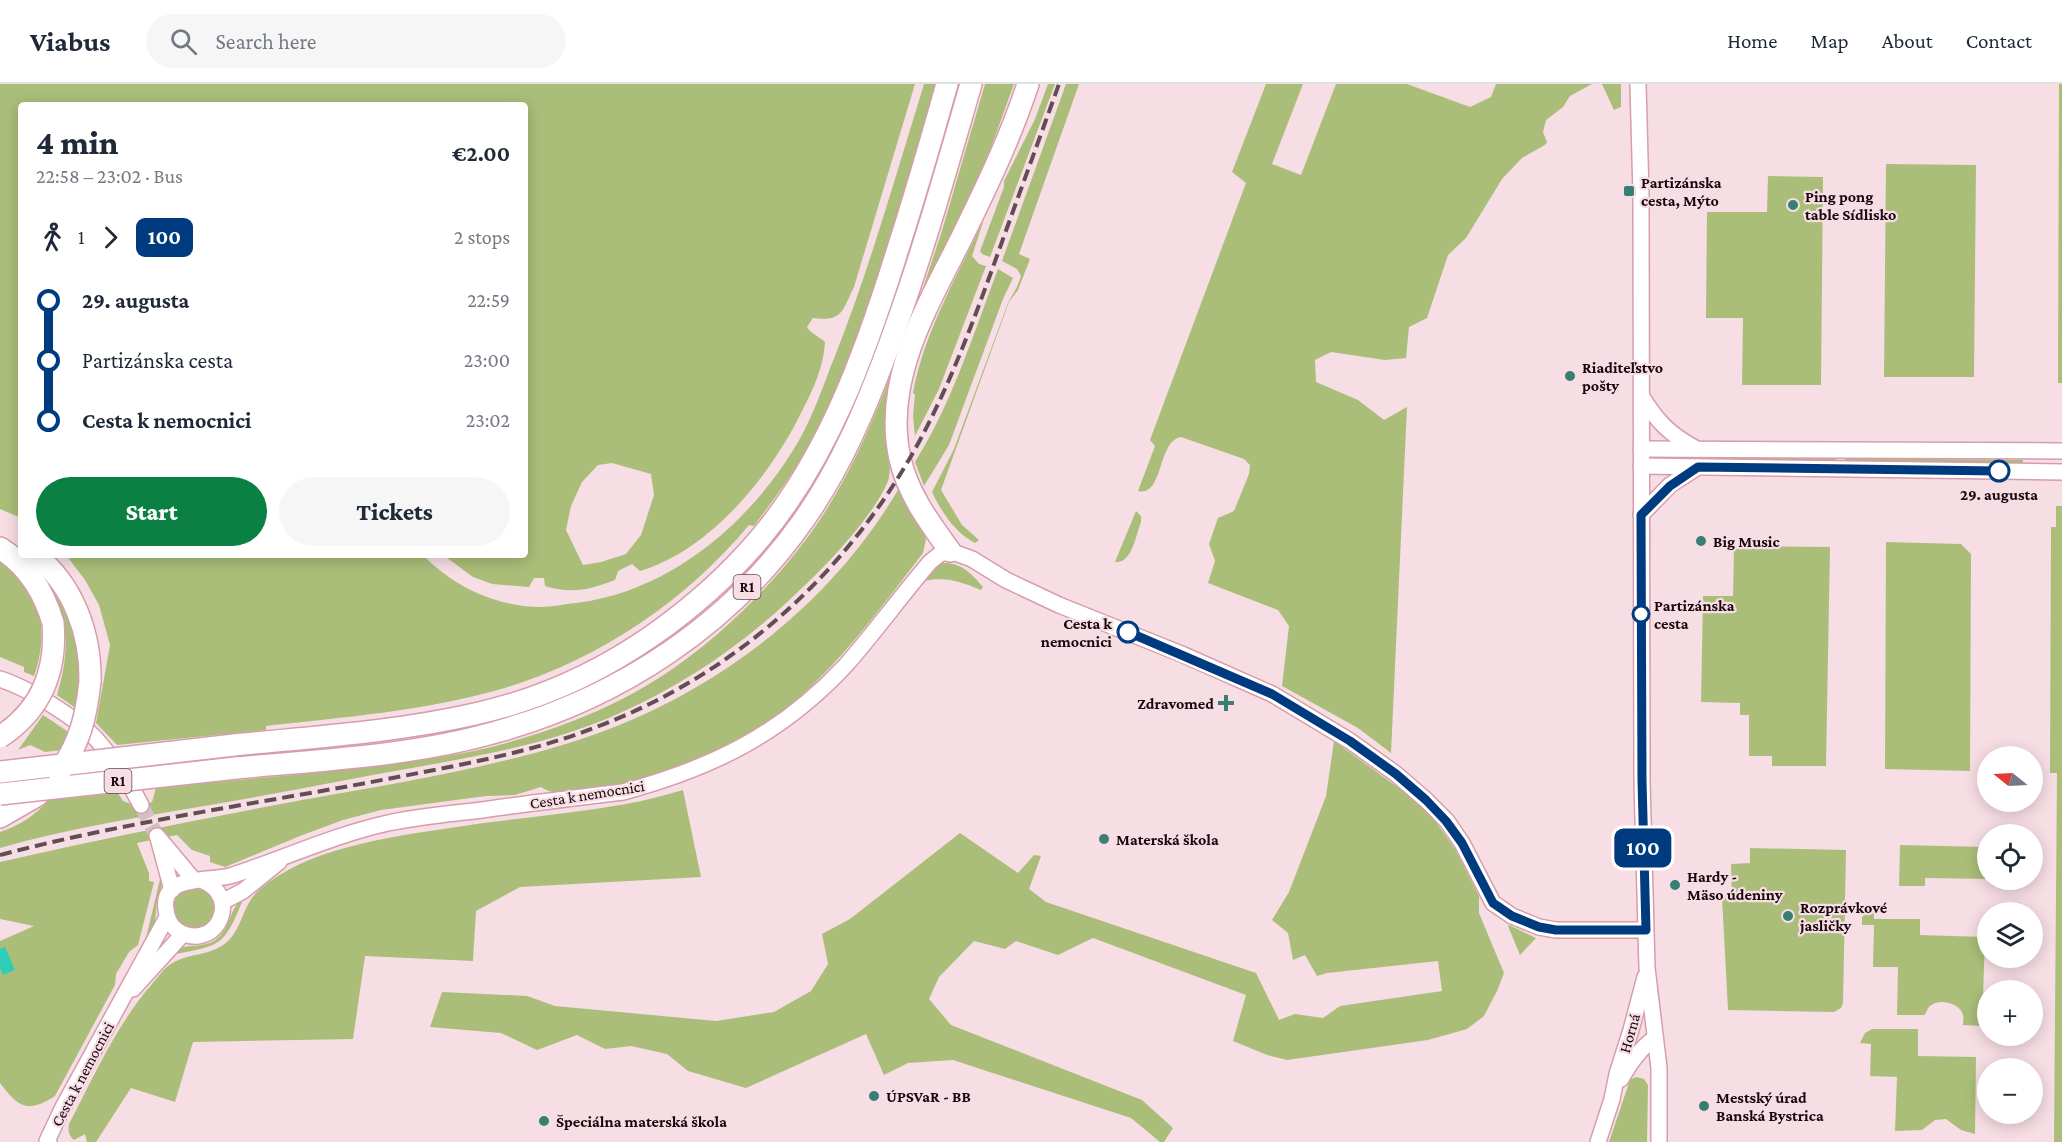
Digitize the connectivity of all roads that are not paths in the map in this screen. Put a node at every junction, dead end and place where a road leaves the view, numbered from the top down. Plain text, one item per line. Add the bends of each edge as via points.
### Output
1 (947, 84) edge
2 (971, 84) edge
3 (1028, 84) edge
4 (1038, 84) edge
5 (1638, 84) edge
6 (1641, 396) junction
7 (1641, 449) junction
8 (1697, 450) junction
9 (2062, 451) edge
10 (1641, 466) junction
11 (1698, 467) junction
12 (2062, 472) edge
13 (1641, 515) junction
14 (0, 534) edge
15 (18, 543) edge
16 (0, 548) edge
17 (950, 551) junction
18 (38, 558) edge
19 (0, 679) edge
20 (0, 737) edge
21 (0, 772) edge
22 (0, 794) edge
23 (141, 805) tunnel mouth
24 (0, 817) edge
25 (290, 853) junction
26 (198, 880) junction
27 (172, 890) junction
28 (222, 902) junction
29 (167, 917) junction
30 (1646, 930) junction
31 (183, 934) junction
32 (1647, 968) junction
33 (117, 1007) junction
34 (1655, 1038) junction
35 (1612, 1098) junction
36 (48, 1141) edge
37 (1598, 1142) edge
38 (1659, 1142) edge

1 - 21 highway, R1, bridge via 881,302 834,419 776,518 712,588 670,623 615,660 537,695 477,714 417,725
2 - 22 highway, R1, bridge via 915,273 861,417 803,520 762,571 687,640 601,693 531,722 453,742
3 - 17 highway via 1004,145 914,338 897,396 897,442 907,480 917,504
4 - 17 highway via 928,325 910,376 904,426 909,456 920,491
5 - 6 street
6 - 7 street
6 - 8 street via 1657,421
7 - 8 street
7 - 10 street
8 - 9 street
10 - 11 street
10 - 13 street
11 - 12 street
11 - 13 street via 1670,486
13 - 30 street
14 - 15 highway
16 - 20 highway, bridge via 22,565 37,585 53,623 54,654 41,695 26,716
17 - 25 street, Cesta k nemocnici via 930,562 828,683 782,723 733,752 678,776 623,792 390,823
17 - 30 street via 1048,600 1272,694 1350,741 1396,774 1446,821 1493,903 1512,916 1556,930
18 - 24 highway, bridge via 66,589 84,627 90,681 82,729 59,773 38,795
19 - 23 street via 51,705 97,739
25 - 26 street, Cesta k nemocnici via 231,876
25 - 28 street, Cesta k nemocnici via 243,891
26 - 27 street, Cesta k nemocnici via 182,882
26 - 27 street via 157,836
26 - 28 street via 217,890
27 - 29 street, Cesta k nemocnici via 166,903
28 - 31 street via 221,918 211,931 199,936
29 - 31 street
29 - 33 street, Cesta k nemocnici
30 - 32 street
31 - 33 street, Cesta k nemocnici
32 - 34 street
32 - 35 street, Horná
33 - 36 street, Cesta k nemocnici
34 - 35 street, Horná via 1645,1044 1630,1064
34 - 38 street
35 - 37 street, Horná

